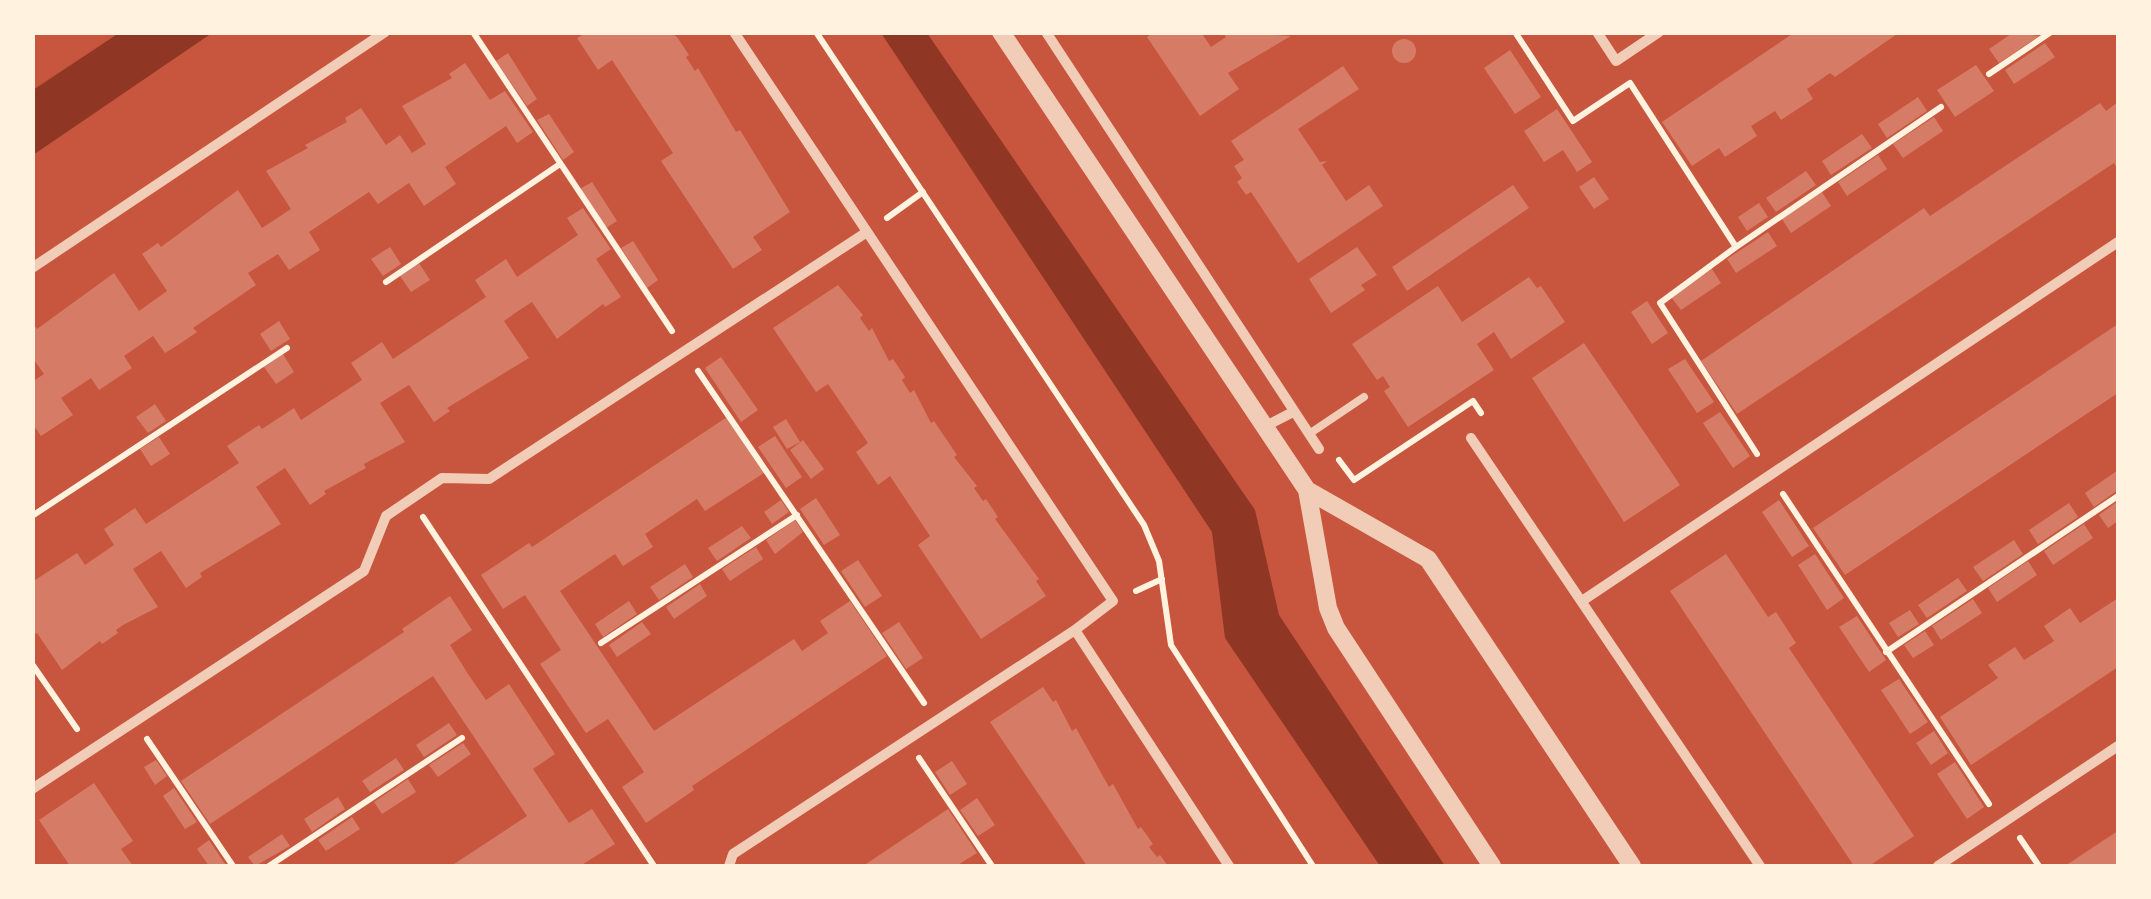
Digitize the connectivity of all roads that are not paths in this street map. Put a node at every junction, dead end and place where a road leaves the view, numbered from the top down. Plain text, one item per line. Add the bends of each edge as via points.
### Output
1 (385, 32) edge
2 (734, 32) edge
3 (1001, 32) edge
4 (1046, 32) edge
5 (1597, 32) edge
6 (1660, 32) edge
7 (867, 232) junction
8 (2118, 242) edge
9 (32, 268) edge
10 (1364, 397) dead end
11 (1293, 412) junction
12 (1264, 428) junction
13 (1309, 434) junction
14 (1471, 438) road end
15 (1319, 448) road end
16 (1307, 490) junction
17 (1582, 601) junction
18 (1076, 630) junction
19 (2118, 746) edge
20 (32, 789) edge
21 (729, 866) edge
22 (1230, 866) edge
23 (1492, 866) edge
24 (1632, 866) edge
25 (1760, 866) edge
26 (1938, 866) edge

1 - 9 street
2 - 7 street
3 - 12 street
4 - 11 street
5 - 6 street via 1616,61
7 - 18 street via 1114,601
7 - 20 street via 489,479 442,478 411,498 386,516 364,571
8 - 17 street
10 - 13 lane
11 - 12 street
11 - 13 street
12 - 16 street
13 - 15 street
14 - 17 street
16 - 23 street via 1328,608 1340,638
16 - 24 street via 1428,559
17 - 25 street
18 - 21 street via 733,854
18 - 22 street
19 - 26 street

